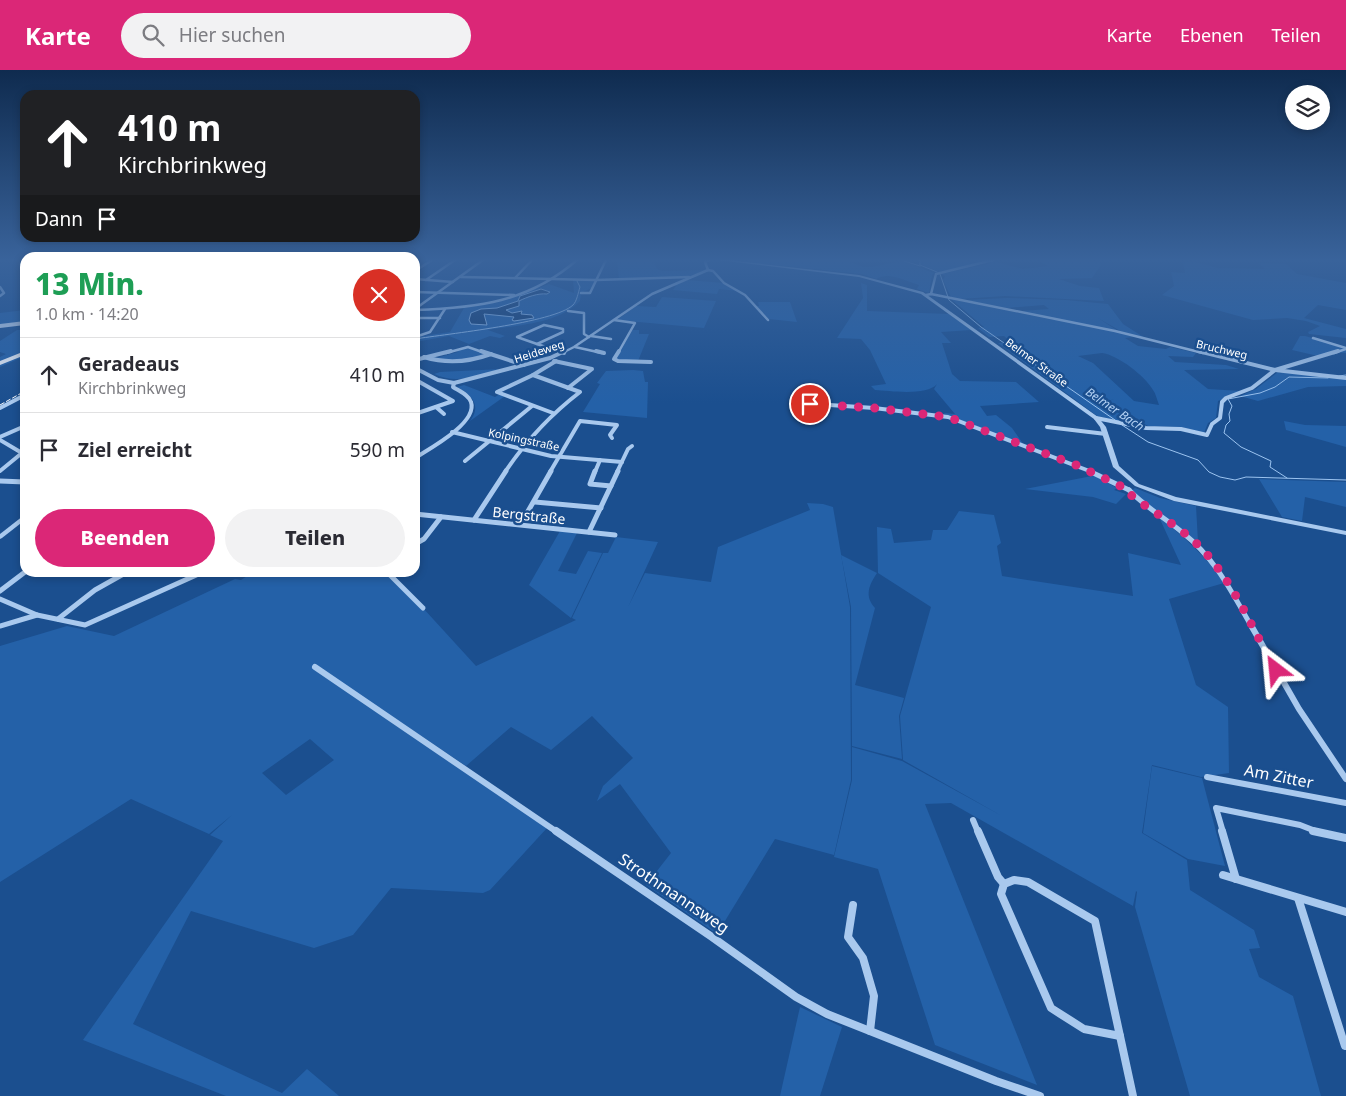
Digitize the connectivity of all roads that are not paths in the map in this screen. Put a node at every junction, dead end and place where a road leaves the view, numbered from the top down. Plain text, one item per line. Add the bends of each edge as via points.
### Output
1 (454, 308) edge
2 (631, 308) edge
3 (755, 308) edge
4 (946, 308) edge
5 (998, 308) edge
6 (1022, 308) dead end
7 (445, 309) junction
8 (420, 310) edge
9 (1008, 310) junction
10 (568, 311) dead end
11 (420, 318) edge
12 (440, 318) junction
13 (613, 320) junction
14 (768, 320) dead end
15 (20, 324) edge
16 (0, 326) edge
17 (420, 335) edge
18 (590, 336) junction
19 (1313, 338) dead end
20 (611, 339) dead end
21 (536, 344) junction
22 (574, 347) junction
23 (1346, 348) edge
24 (20, 353) edge
25 (564, 353) junction
26 (604, 353) dead end
27 (491, 354) junction
28 (424, 357) junction
29 (420, 358) edge
30 (549, 359) junction
31 (0, 362) edge
32 (556, 362) junction
33 (651, 362) dead end
34 (524, 365) junction
35 (420, 370) edge
36 (1275, 370) junction
37 (429, 375) junction
38 (533, 376) junction
39 (420, 378) edge
40 (1346, 378) edge
41 (420, 383) edge
42 (454, 383) junction
43 (568, 388) junction
44 (20, 398) edge
45 (800, 403) dead end
46 (532, 406) junction
47 (436, 407) junction
48 (0, 408) edge
49 (420, 412) edge
50 (552, 413) junction
51 (444, 414) dead end
52 (1096, 418) junction
53 (1047, 427) dead end
54 (20, 428) edge
55 (452, 432) junction
56 (1106, 434) junction
57 (0, 438) edge
58 (612, 438) dead end
59 (490, 441) junction
60 (632, 446) dead end
61 (522, 448) junction
62 (20, 452) edge
63 (420, 454) edge
64 (20, 455) edge
65 (560, 456) junction
66 (600, 460) junction
67 (464, 462) dead end
68 (622, 462) junction
69 (0, 471) edge
70 (0, 481) edge
71 (20, 482) edge
72 (1137, 485) junction
73 (611, 486) junction
74 (1129, 490) junction
75 (535, 502) junction
76 (600, 508) junction
77 (527, 513) dead end
78 (420, 515) edge
79 (441, 517) junction
80 (474, 520) junction
81 (20, 522) edge
82 (589, 532) junction
83 (1346, 533) edge
84 (615, 535) dead end
85 (0, 537) edge
86 (420, 541) edge
87 (20, 576) edge
88 (118, 577) edge
89 (192, 577) edge
90 (392, 577) edge
91 (0, 591) edge
92 (0, 598) edge
93 (423, 608) dead end
94 (38, 614) junction
95 (58, 619) junction
96 (0, 626) edge
97 (315, 667) dead end
98 (1207, 777) dead end
99 (1346, 779) edge
100 (1346, 803) edge
101 (973, 820) dead end
102 (1346, 838) edge
103 (1223, 875) dead end
104 (1236, 880) junction
105 (1004, 884) junction
106 (1298, 898) junction
107 (852, 905) dead end
108 (1346, 912) edge
109 (870, 1031) junction
110 (1120, 1036) junction
111 (1345, 1046) edge
112 (1040, 1096) edge
113 (1133, 1096) edge

1 - 7 street
2 - 13 street, Heideweg
3 - 14 street
4 - 52 street, Belmer Straße
5 - 9 street, Bruchweg
6 - 9 street, Bruchweg
7 - 8 street
7 - 12 street
9 - 36 street, Bruchweg via 1115,331
10 - 18 street via 584,313 584,334
11 - 12 street
12 - 17 street via 430,332
13 - 18 street, Heideweg
13 - 33 street via 635,323 614,359
15 - 16 main road
18 - 20 street
18 - 22 street, Heideweg
19 - 23 street
21 - 21 street via 517,336 544,324 564,330
21 - 25 street
22 - 25 street, Heideweg
22 - 26 street
23 - 36 street
24 - 31 highway
25 - 30 street, Heideweg
27 - 28 street via 472,361 438,362
27 - 28 street via 468,347
27 - 34 street
28 - 29 street
30 - 32 street
30 - 34 street, Heideweg
32 - 38 street
32 - 43 street via 592,369
34 - 42 street, Heideweg
35 - 37 street
36 - 40 street, Bruchweg
36 - 52 street via 1252,388 1226,398 1222,402 1220,418 1212,424 1208,435
37 - 39 street
37 - 42 street
38 - 43 street
38 - 46 street via 497,392
41 - 47 street via 453,401
42 - 55 street via 453,386 471,400 472,409 466,422
43 - 50 street via 580,392
44 - 48 street
45 - 74 street via 948,417 1076,465
46 - 50 street
46 - 59 street
47 - 49 street
47 - 51 street
50 - 61 street
52 - 56 street, Belmer Straße
53 - 56 street
54 - 57 street
55 - 59 street, Kolpingstraße
55 - 63 street
56 - 72 street, Belmer Straße via 1116,467
57 - 62 street
58 - 65 street via 610,435 617,425 580,421
59 - 61 street, Kolpingstraße
59 - 67 street
60 - 68 street
61 - 65 street, Kolpingstraße
61 - 80 street
64 - 69 street
65 - 66 street, Kolpingstraße
65 - 75 street
66 - 68 street, Kolpingstraße
66 - 73 street via 590,484
68 - 73 street
70 - 71 street
72 - 74 street
72 - 83 street, Belmer Straße via 1174,499
73 - 76 street
74 - 99 street via 1136,499 1184,533 1217,566 1294,702
75 - 76 street
75 - 77 street
76 - 82 street
78 - 79 street, Bergstraße
79 - 80 street, Bergstraße
79 - 86 street
80 - 82 street, Bergstraße
81 - 85 street
82 - 84 street, Bergstraße
87 - 91 street
88 - 95 street via 95,590
89 - 95 street via 85,625
90 - 93 street
92 - 94 street
94 - 95 street
94 - 96 street
97 - 109 street, Strothmannsweg via 796,997
98 - 100 street, Am Zitter
101 - 105 street
102 - 104 street via 1310,830 1300,824 1216,808
103 - 104 street
104 - 106 street
105 - 110 street via 1001,894 1050,1008 1084,1028
105 - 110 street via 1014,880 1028,882 1096,921
106 - 108 street
106 - 111 street
107 - 109 street via 848,937 863,958 874,996
109 - 112 street, Strothmannsweg
110 - 113 street

